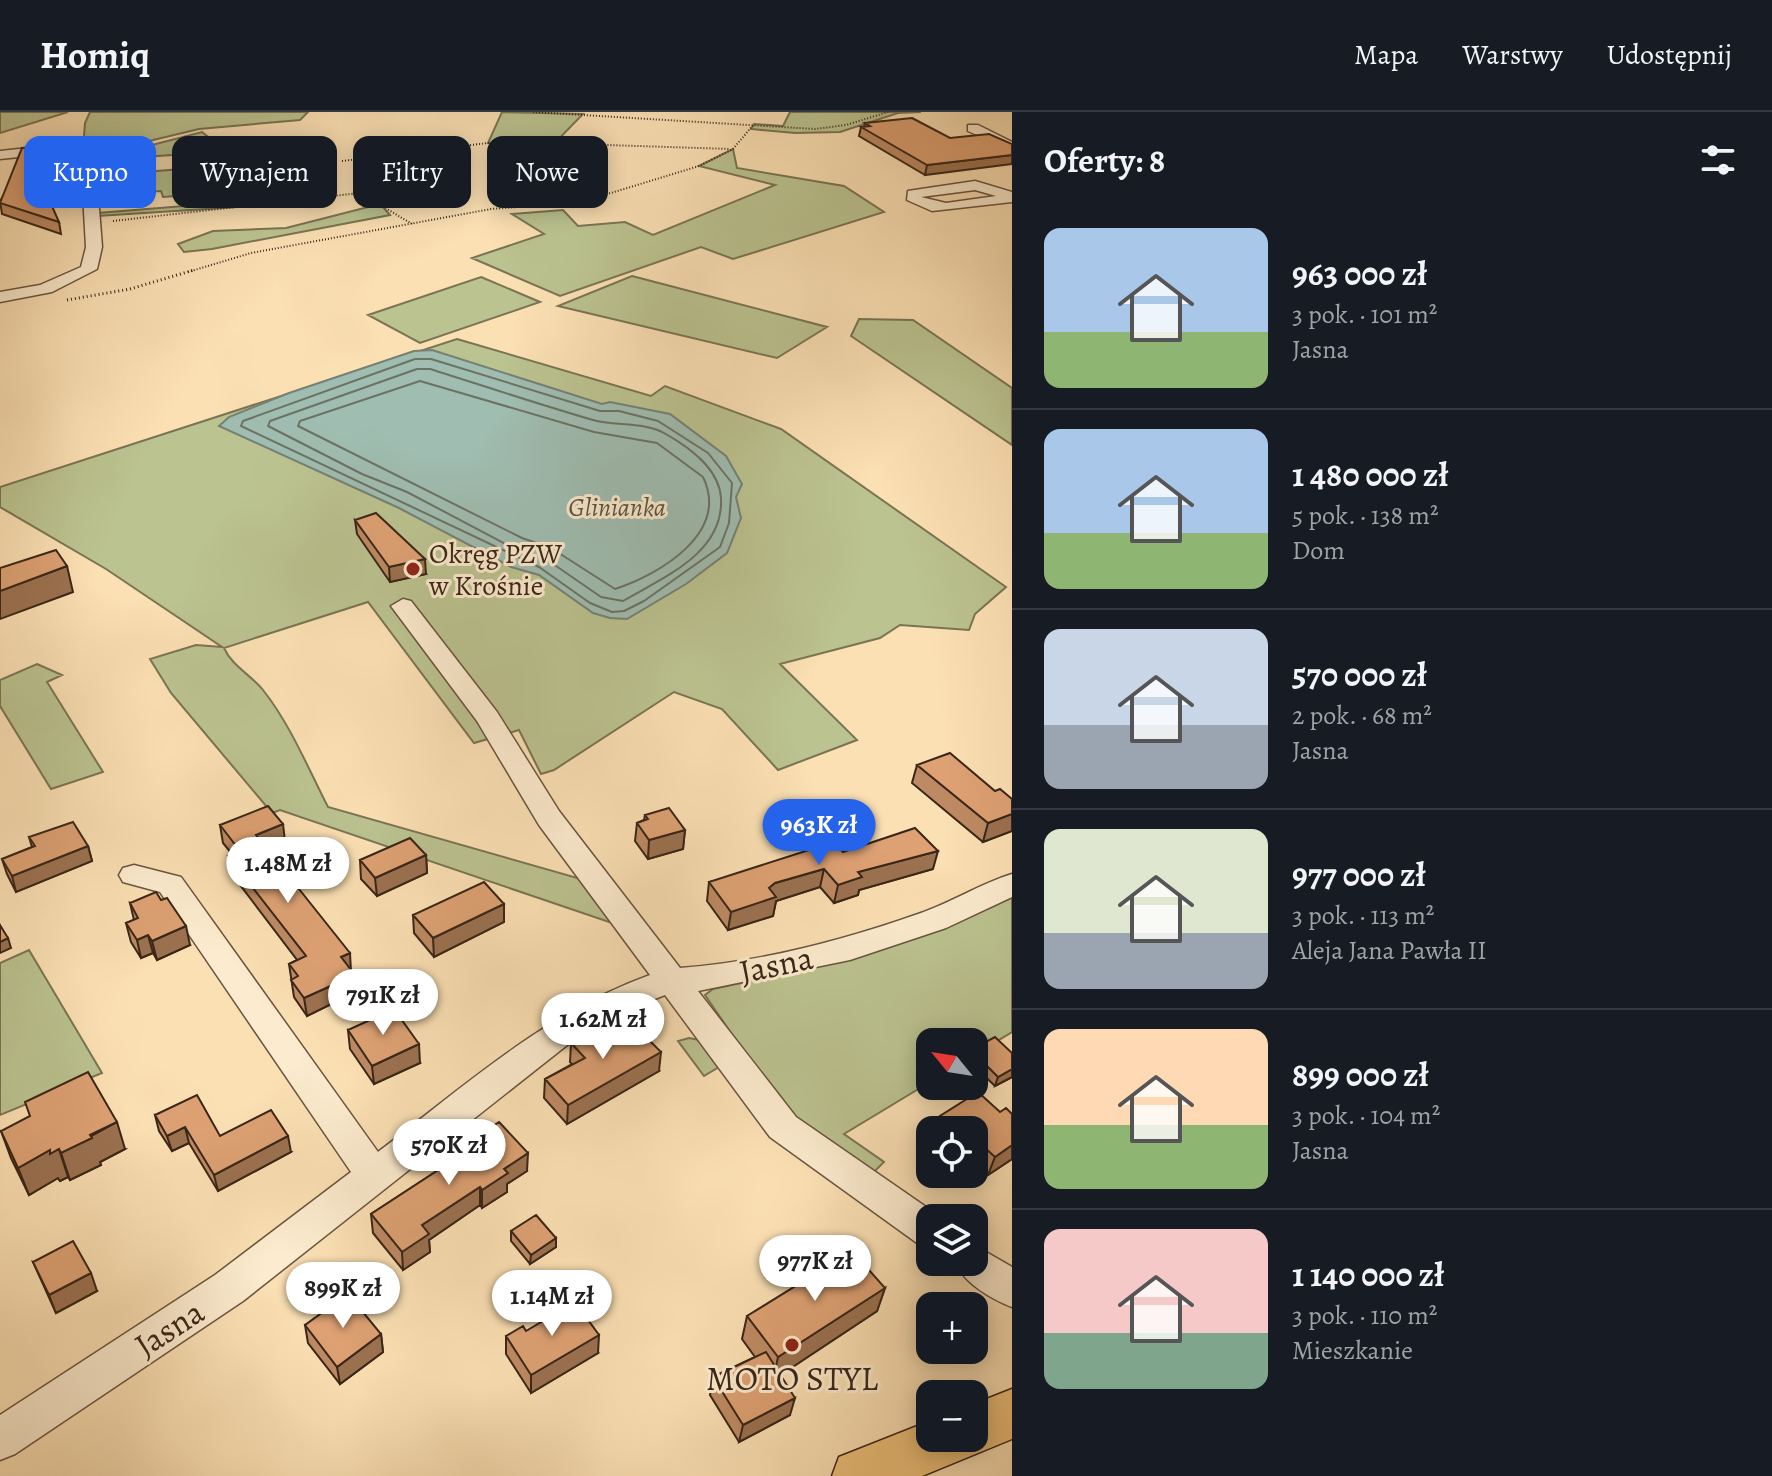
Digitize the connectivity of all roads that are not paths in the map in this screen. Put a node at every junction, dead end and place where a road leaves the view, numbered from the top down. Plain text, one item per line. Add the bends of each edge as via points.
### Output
1 (973, 128) dead end
2 (1012, 147) edge
3 (0, 155) edge
4 (1012, 198) edge
5 (0, 297) edge
6 (403, 606) dead end
7 (134, 875) dead end
8 (1012, 885) edge
9 (669, 981) junction
10 (373, 1174) junction
11 (916, 1221) edge
12 (988, 1272) edge
13 (1012, 1289) edge
14 (1012, 1414) edge
15 (988, 1423) edge
16 (0, 1439) edge
17 (917, 1452) edge
18 (858, 1476) edge

1 - 2 street
3 - 5 street via 80,151 88,157 94,224 89,269 64,283
4 - 4 street via 932,207 914,200 913,194 968,184 991,186
6 - 9 street via 488,718 549,818
7 - 10 street via 170,884
8 - 9 street, Jasna via 935,920 850,948 709,978
9 - 10 street, Jasna via 612,1002 559,1033
9 - 11 street via 783,1127
10 - 16 street, Jasna via 229,1288
12 - 13 street
14 - 15 main road
17 - 18 main road

